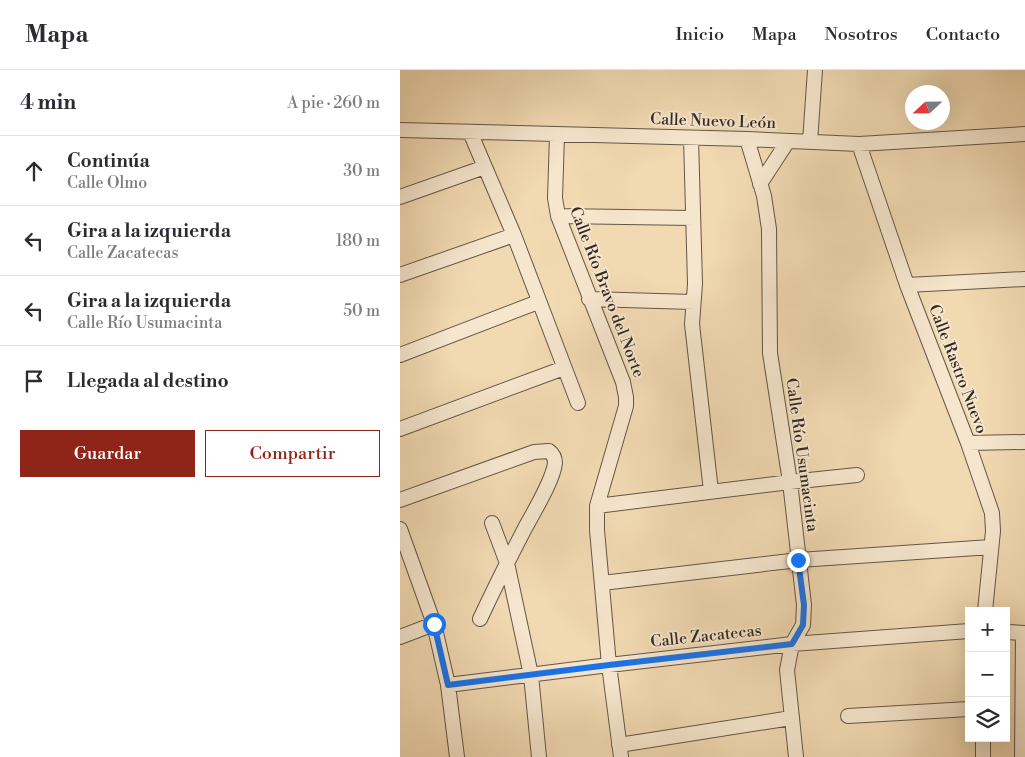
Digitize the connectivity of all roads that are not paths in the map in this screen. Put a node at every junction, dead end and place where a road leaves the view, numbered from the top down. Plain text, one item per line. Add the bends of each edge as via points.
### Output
1 (815, 70) edge
2 (400, 130) edge
3 (470, 132) junction
4 (557, 134) junction
5 (1025, 134) edge
6 (691, 138) junction
7 (747, 140) junction
8 (788, 141) junction
9 (810, 142) junction
10 (859, 144) junction
11 (485, 167) junction
12 (760, 184) junction
13 (400, 197) edge
14 (558, 216) junction
15 (693, 218) junction
16 (514, 235) junction
17 (400, 275) edge
18 (1025, 279) edge
19 (907, 284) junction
20 (589, 299) junction
21 (538, 302) junction
22 (693, 302) junction
23 (400, 355) edge
24 (564, 368) junction
25 (578, 403) dead end
26 (400, 429) edge
27 (1025, 442) edge
28 (968, 443) junction
29 (857, 475) dead end
30 (790, 482) junction
31 (711, 492) junction
32 (400, 500) edge
33 (597, 506) junction
34 (492, 523) dead end
35 (400, 529) edge
36 (992, 548) junction
37 (798, 560) junction
38 (507, 563) junction
39 (602, 583) junction
40 (985, 607) edge
41 (480, 619) dead end
42 (434, 624) junction
43 (965, 631) edge
44 (1010, 632) edge
45 (1024, 633) edge
46 (400, 636) edge
47 (792, 644) junction
48 (609, 665) junction
49 (530, 675) junction
50 (448, 685) junction
51 (965, 710) edge
52 (848, 716) dead end
53 (791, 718) junction
54 (983, 742) edge
55 (620, 751) edge
56 (457, 757) edge
57 (539, 757) edge
58 (796, 757) edge
59 (983, 757) edge
60 (1022, 757) edge

1 - 9 street
2 - 3 street, Calle Nuevo León
3 - 4 street, Calle Nuevo León
3 - 11 street
4 - 6 street, Calle Nuevo León
4 - 14 street, Calle Río Bravo del Norte via 555,198
5 - 10 street, Calle Nuevo León
6 - 7 street, Calle Nuevo León
6 - 15 street
7 - 8 street, Calle Nuevo León
7 - 12 street, Calle Río Usumacinta
8 - 9 street, Calle Nuevo León
8 - 12 street
9 - 10 street, Calle Nuevo León
10 - 19 street, Calle Rastro Nuevo
11 - 13 street
11 - 16 street
12 - 30 street, Calle Río Usumacinta via 768,229 770,353
14 - 15 street
14 - 20 street, Calle Río Bravo del Norte
15 - 22 street
16 - 17 street
16 - 21 street
18 - 19 street
19 - 28 street, Calle Rastro Nuevo
20 - 22 street
20 - 33 street, Calle Río Bravo del Norte via 626,397 624,415
21 - 23 street
21 - 24 street
22 - 31 street via 692,324
24 - 25 street
24 - 26 street
27 - 28 street
28 - 36 street, Calle Rastro Nuevo via 992,513
29 - 30 street
30 - 31 street
30 - 37 street, Calle Río Usumacinta
31 - 33 street
32 - 38 street via 534,452 548,451 555,457 555,464
33 - 39 street, Calle Río Bravo del Norte
34 - 38 street
35 - 42 street
36 - 37 street
36 - 40 street, Calle Rastro Nuevo
37 - 39 street
37 - 47 street, Calle Río Usumacinta via 804,605 803,625
38 - 41 street
38 - 49 street
39 - 48 street, Calle Río Bravo del Norte
42 - 46 street
42 - 50 street
43 - 47 street, Calle Zacatecas
44 - 45 street
45 - 60 street
47 - 48 street, Calle Zacatecas
47 - 53 street, Calle Río Usumacinta via 787,670
48 - 49 street, Calle Zacatecas
48 - 55 street, Calle Río Bravo del Norte
49 - 50 street, Calle Zacatecas
49 - 57 street
50 - 56 street
51 - 52 street
53 - 55 street
53 - 58 street, Calle Río Usumacinta
54 - 59 street

